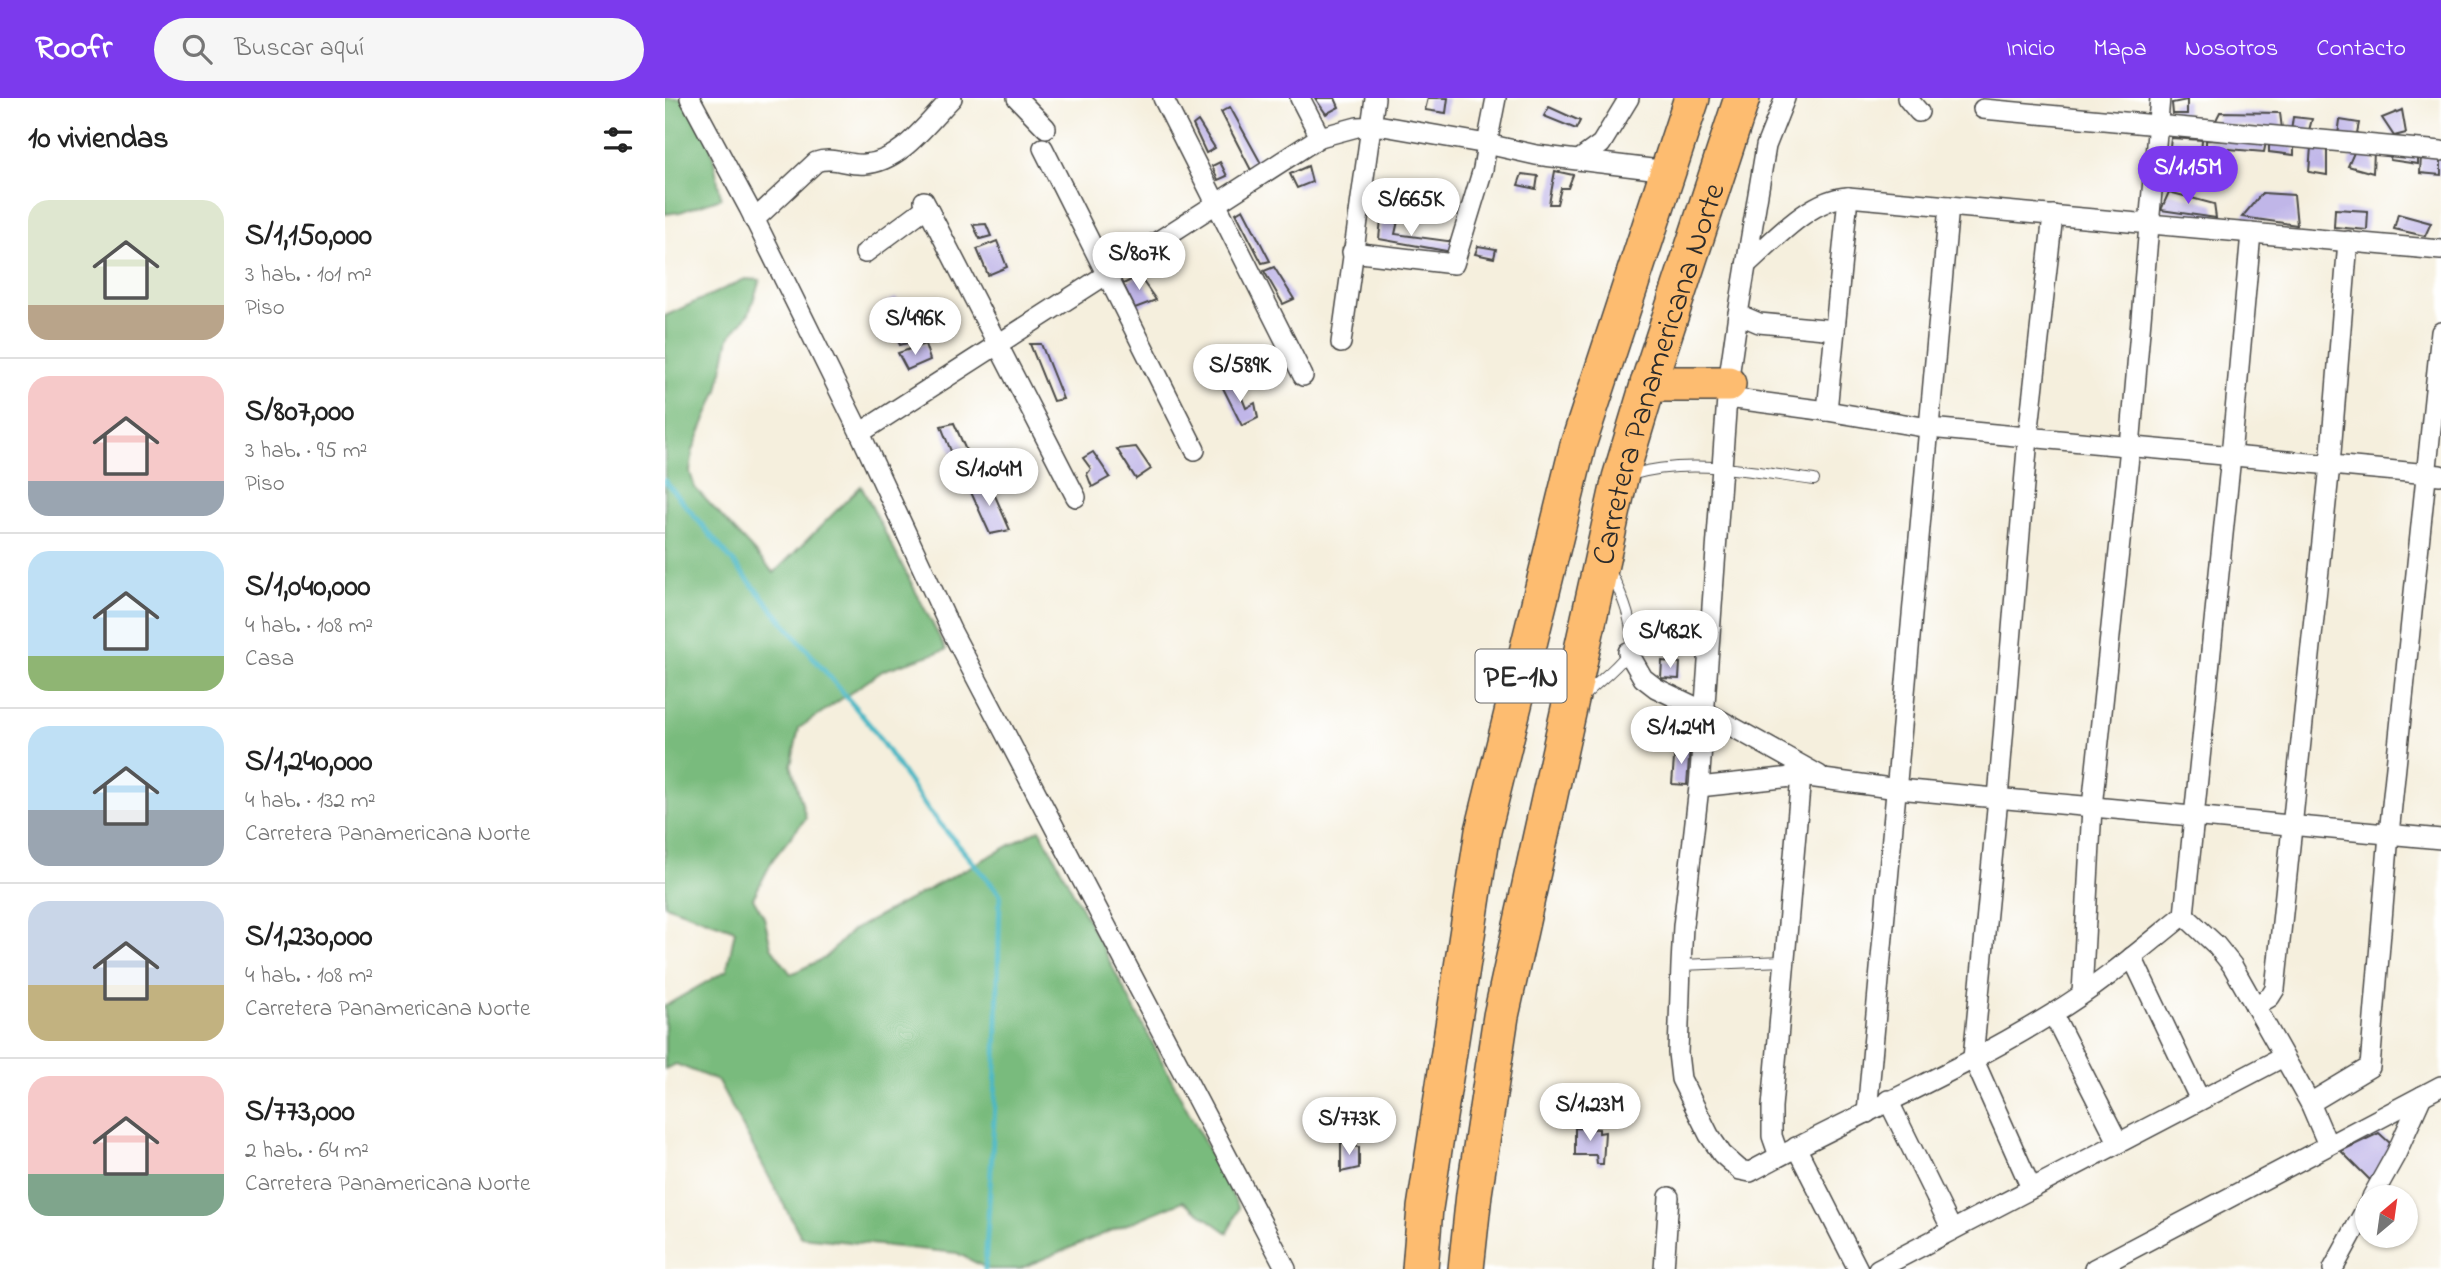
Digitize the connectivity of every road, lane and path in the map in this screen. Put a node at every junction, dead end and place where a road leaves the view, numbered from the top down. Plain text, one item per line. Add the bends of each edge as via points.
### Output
1 (690, 98) edge
2 (952, 98) edge
3 (1017, 98) edge
4 (1163, 98) edge
5 (1300, 98) edge
6 (1375, 98) edge
7 (1496, 98) edge
8 (1629, 98) edge
9 (1692, 98) edge
10 (1742, 98) edge
11 (1785, 98) edge
12 (2021, 98) edge
13 (2160, 98) edge
14 (1983, 110) dead end
15 (2034, 114) junction
16 (2158, 124) junction
17 (1370, 126) junction
18 (1046, 128) dead end
19 (1320, 137) junction
20 (1487, 144) junction
21 (1043, 148) dead end
22 (2441, 151) edge
23 (1579, 160) junction
24 (1668, 171) junction
25 (1848, 198) junction
26 (1216, 204) junction
27 (1949, 206) junction
28 (2053, 215) junction
29 (754, 220) junction
30 (2148, 223) junction
31 (2251, 233) junction
32 (2348, 241) junction
33 (2441, 250) edge
34 (1352, 252) junction
35 (865, 253) dead end
36 (1746, 265) junction
37 (1108, 276) junction
38 (1738, 314) junction
39 (1835, 330) junction
40 (2441, 331) edge
41 (1341, 343) dead end
42 (998, 344) junction
43 (1303, 376) dead end
44 (1648, 384) junction
45 (1728, 391) junction
46 (1827, 411) junction
47 (1929, 428) junction
48 (860, 433) junction
49 (2028, 438) junction
50 (2130, 447) junction
51 (1195, 450) dead end
52 (2231, 456) junction
53 (2330, 465) junction
54 (1722, 468) junction
55 (2434, 475) edge
56 (1620, 478) junction
57 (1814, 480) dead end
58 (1076, 497) dead end
59 (1602, 555) junction
60 (1628, 652) junction
61 (1568, 711) junction
62 (1704, 711) junction
63 (1801, 776) junction
64 (1826, 779) junction
65 (1699, 787) junction
66 (1898, 789) junction
67 (1998, 798) junction
68 (2092, 807) junction
69 (2193, 816) junction
70 (2292, 825) junction
71 (2389, 834) junction
72 (2441, 839) edge
73 (2184, 915) junction
74 (2132, 957) junction
75 (1784, 961) junction
76 (1681, 965) junction
77 (2082, 994) junction
78 (2255, 1006) junction
79 (2053, 1014) junction
80 (2283, 1057) junction
81 (1973, 1058) junction
82 (2441, 1086) edge
83 (2422, 1096) junction
84 (1888, 1100) junction
85 (2200, 1100) junction
86 (2310, 1102) junction
87 (1867, 1113) junction
88 (2118, 1142) junction
89 (2328, 1145) junction
90 (1788, 1152) junction
91 (2379, 1185) edge
92 (2031, 1188) junction
93 (1669, 1197) dead end
94 (2355, 1229) edge
95 (1952, 1230) junction
96 (1286, 1269) edge
97 (1420, 1269) edge
98 (1466, 1269) edge
99 (1664, 1269) edge
100 (1858, 1269) edge
101 (1878, 1269) edge
102 (2094, 1269) edge
103 (2333, 1269) edge

1 - 29 street
2 - 29 street via 886,160 863,165 825,159 816,162
3 - 18 street
4 - 26 street
5 - 19 street
6 - 17 street
7 - 20 street
8 - 23 street via 1601,144
9 - 24 highway, Carretera Panamericana Norte / PE-1N
10 - 44 highway, Carretera Panamericana Norte / PE-1N
11 - 36 street via 1766,146
12 - 15 street
13 - 16 street
14 - 15 street
15 - 16 street
16 - 22 street
16 - 30 street
17 - 19 street
17 - 20 street
17 - 34 street
19 - 26 street
20 - 23 street
20 - 34 street via 1454,264
21 - 37 street
23 - 24 street
24 - 97 highway, Carretera Panamericana Norte / PE-1N via 1578,445 1483,831 1425,1208
25 - 27 street
25 - 36 street via 1824,202
25 - 39 street
26 - 37 street
26 - 43 street
27 - 28 street
27 - 47 street
28 - 30 street
28 - 49 street
29 - 48 street
30 - 31 street
30 - 50 street
31 - 32 street
31 - 52 street
32 - 33 street
32 - 53 street
34 - 41 street
35 - 42 street via 926,204
36 - 38 street
37 - 42 street
37 - 51 street
38 - 39 street via 1759,323
38 - 45 street
39 - 46 street
40 - 55 street
42 - 48 street
42 - 58 street
44 - 45 highway
44 - 56 highway, Carretera Panamericana Norte / PE-1N
45 - 46 street
45 - 54 street
46 - 47 street
47 - 49 street
47 - 66 street
48 - 96 street via 951,630
49 - 50 street
49 - 67 street
50 - 52 street
50 - 68 street
52 - 53 street
52 - 69 street
53 - 55 street
53 - 70 street
54 - 56 lane via 1677,465
54 - 57 lane
54 - 62 street
55 - 71 street
56 - 59 highway, Carretera Panamericana Norte / PE-1N
59 - 60 lane via 1631,625
59 - 61 highway, Carretera Panamericana Norte / PE-1N
60 - 61 lane
60 - 62 street via 1643,678
61 - 98 highway, Carretera Panamericana Norte / PE-1N via 1501,1016
62 - 64 street
62 - 65 street
63 - 64 street
63 - 65 street
63 - 75 street
64 - 66 street
65 - 76 street
66 - 67 street
66 - 87 street
67 - 68 street
67 - 81 street
68 - 69 street
68 - 77 street
69 - 70 street
69 - 73 street
70 - 71 street
70 - 78 street via 2275,989
71 - 72 street
71 - 86 street via 2370,1067
73 - 74 street
73 - 78 street via 2232,965
74 - 77 street
74 - 85 street
75 - 76 lane
75 - 90 street via 1772,1136
76 - 90 street via 1681,1079 1709,1135 1722,1154 1749,1172
77 - 79 street
78 - 80 street
79 - 81 street
79 - 88 street
80 - 85 street
80 - 86 street
81 - 84 street
81 - 92 street
82 - 83 street
83 - 89 street
83 - 91 street
84 - 87 street
84 - 95 street
85 - 88 street
86 - 89 street
87 - 90 street
88 - 92 street
89 - 102 street
90 - 100 street
92 - 95 street
93 - 99 street
94 - 103 street
95 - 101 street

